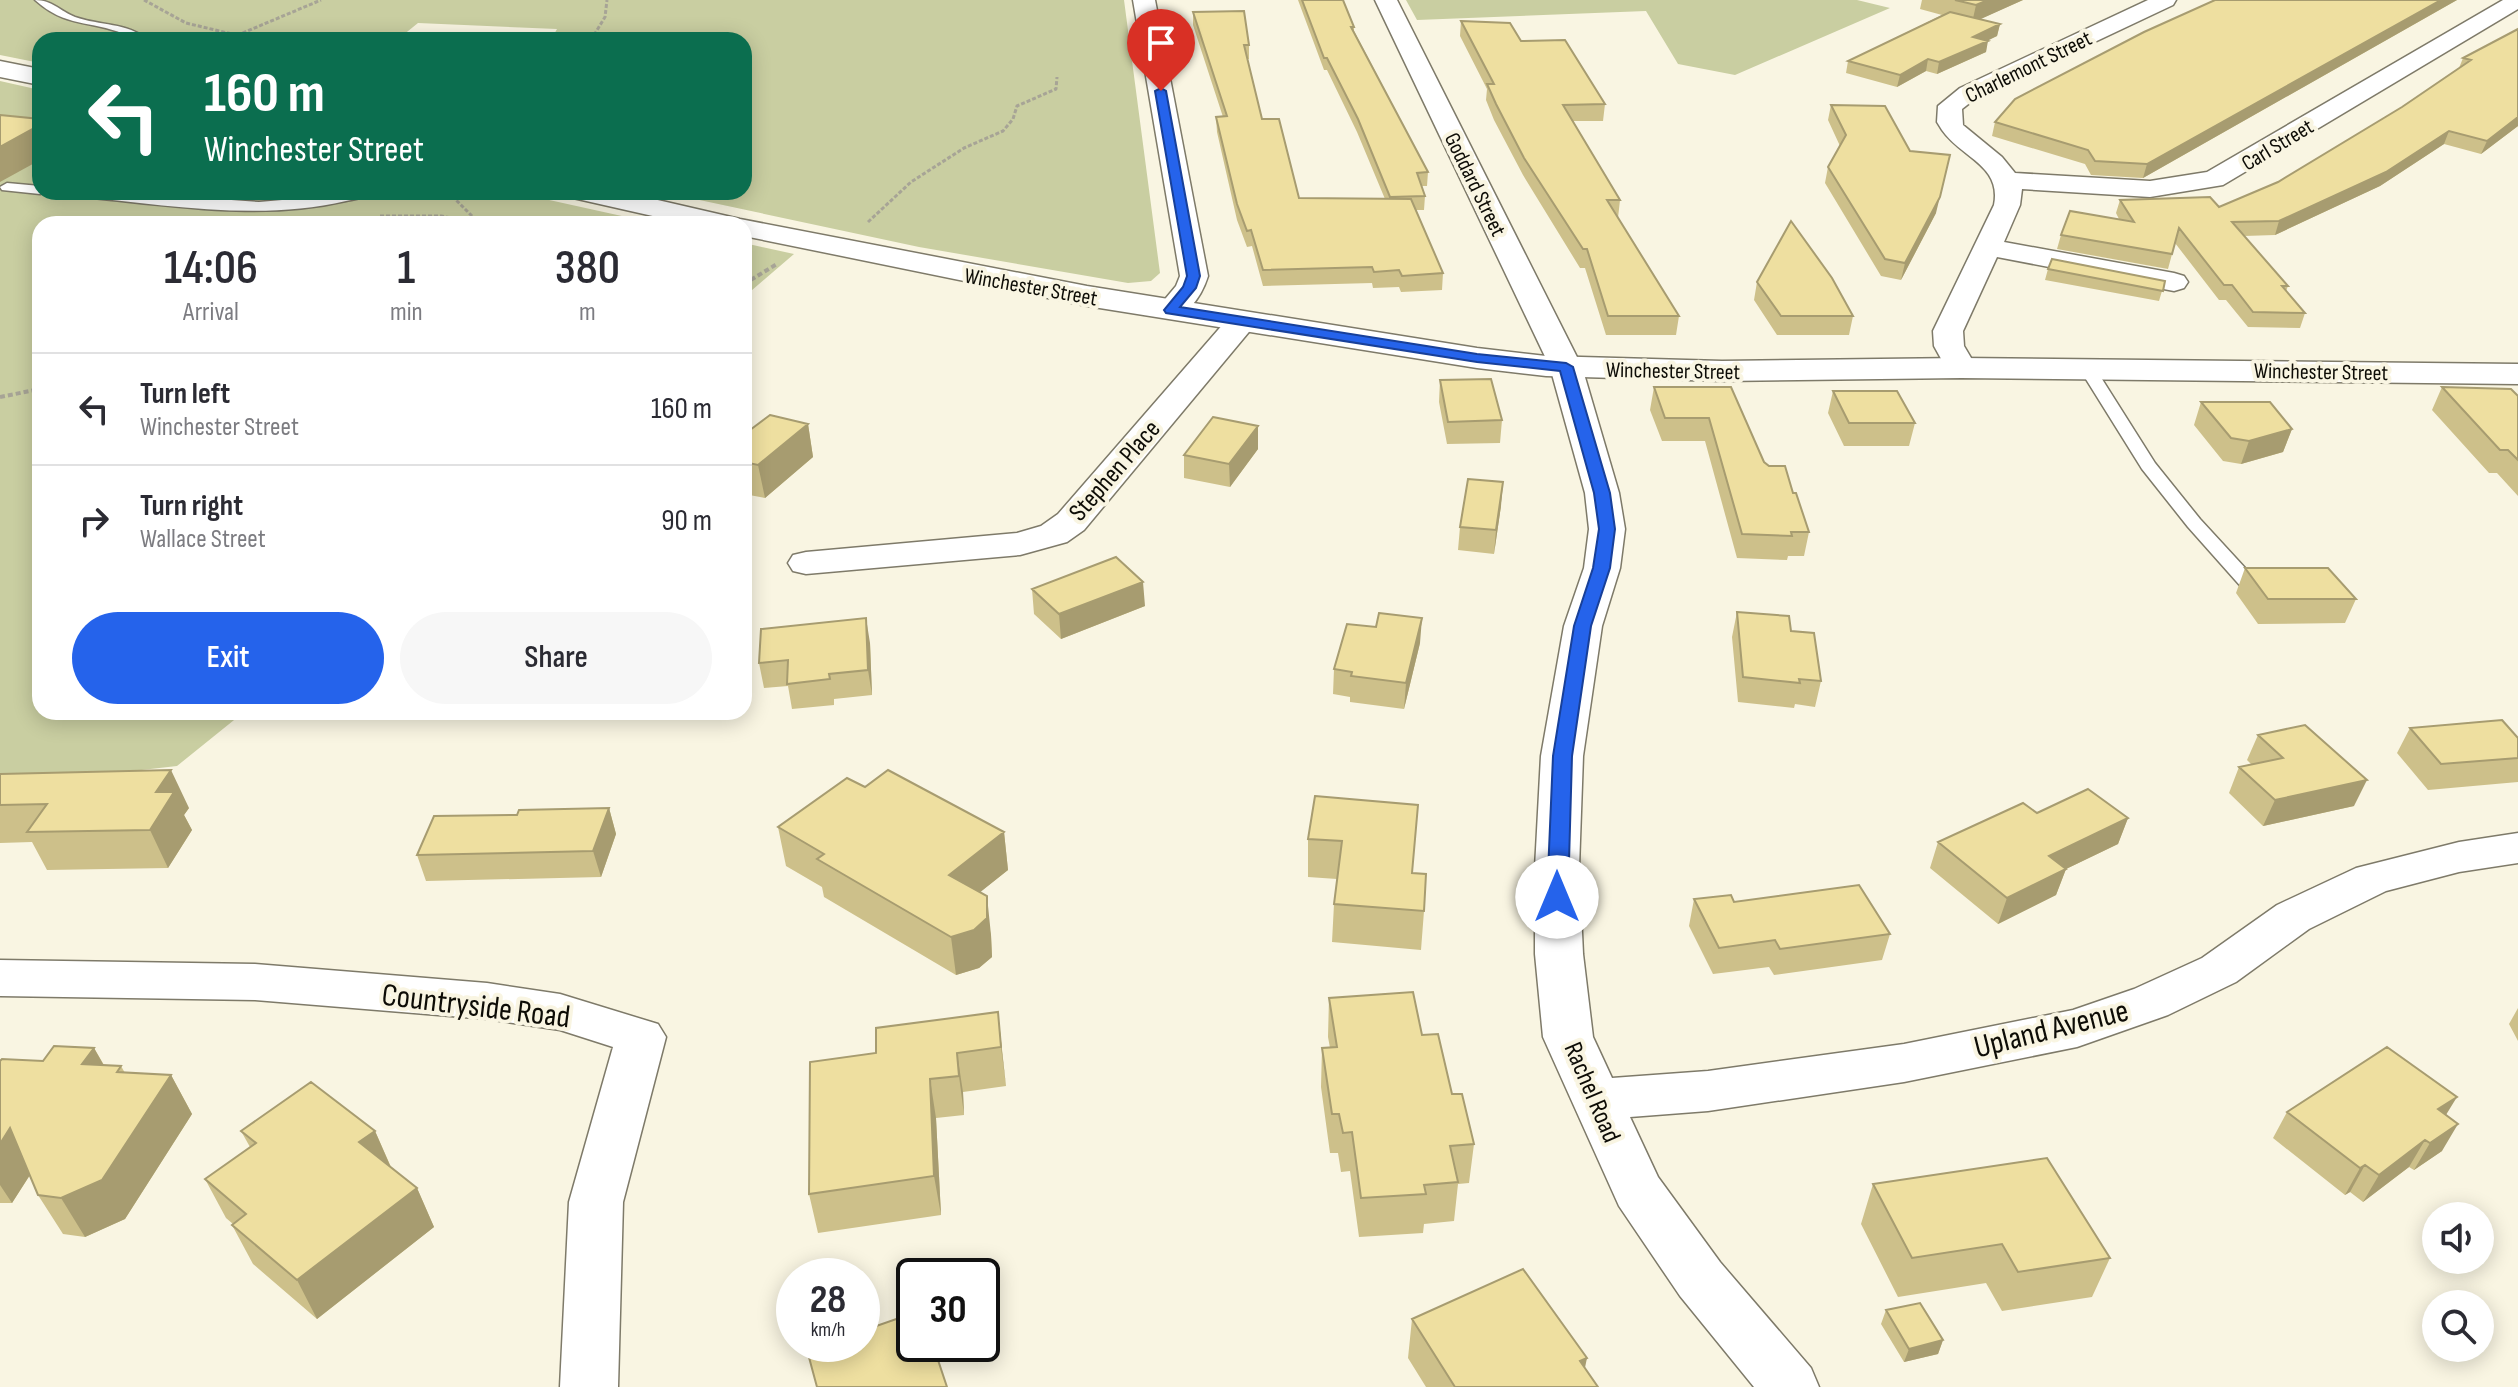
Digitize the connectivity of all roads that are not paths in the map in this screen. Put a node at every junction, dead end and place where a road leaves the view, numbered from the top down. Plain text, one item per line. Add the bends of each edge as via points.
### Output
1 (40, 0) edge
2 (1144, 0) edge
3 (1386, 0) edge
4 (2165, 0) edge
5 (2518, 0) edge
6 (129, 32) edge
7 (0, 69) edge
8 (32, 75) edge
9 (2008, 180) junction
10 (7, 187) dead end
11 (32, 189) edge
12 (187, 200) edge
13 (336, 200) edge
14 (620, 200) edge
15 (692, 216) edge
16 (752, 229) edge
17 (1987, 247) junction
18 (2174, 282) dead end
19 (1171, 310) junction
20 (1242, 321) junction
21 (1566, 367) junction
22 (1961, 368) junction
23 (2087, 368) junction
24 (2518, 374) edge
25 (806, 563) dead end
26 (2251, 586) edge
27 (2518, 848) edge
28 (0, 978) edge
29 (1598, 1099) junction
30 (589, 1387) edge
31 (1790, 1387) edge

1 - 6 lane via 71,19
2 - 19 street via 1194,276
3 - 21 street, Goddard Street
4 - 9 street, Charlemont Street via 1950,106 1954,130
5 - 9 street, Carl Street via 2214,179 2150,189
7 - 8 street
9 - 17 street via 2010,197
10 - 11 lane
12 - 13 lane via 273,206
14 - 15 street
16 - 19 street, Winchester Street via 974,276
17 - 18 street
17 - 22 street via 1948,331 1947,341
19 - 20 street, Winchester Street
20 - 21 street, Winchester Street
20 - 25 street, Stephen Place via 1071,522 1054,534 1020,544
21 - 22 street, Winchester Street
21 - 29 street, Rachel Road via 1606,512 1606,548 1583,626 1562,756 1557,868 1568,1037
22 - 23 street, Winchester Street
23 - 24 street, Winchester Street
23 - 26 lane via 2148,465
27 - 29 street, Upland Avenue via 2372,879 2293,917 2219,970 2077,1028 1904,1063 1708,1091
28 - 30 street, Countryside Road via 255,982 487,1001 560,1012 641,1037 596,1202
29 - 31 street, Rachel Road via 1638,1190 1700,1279

